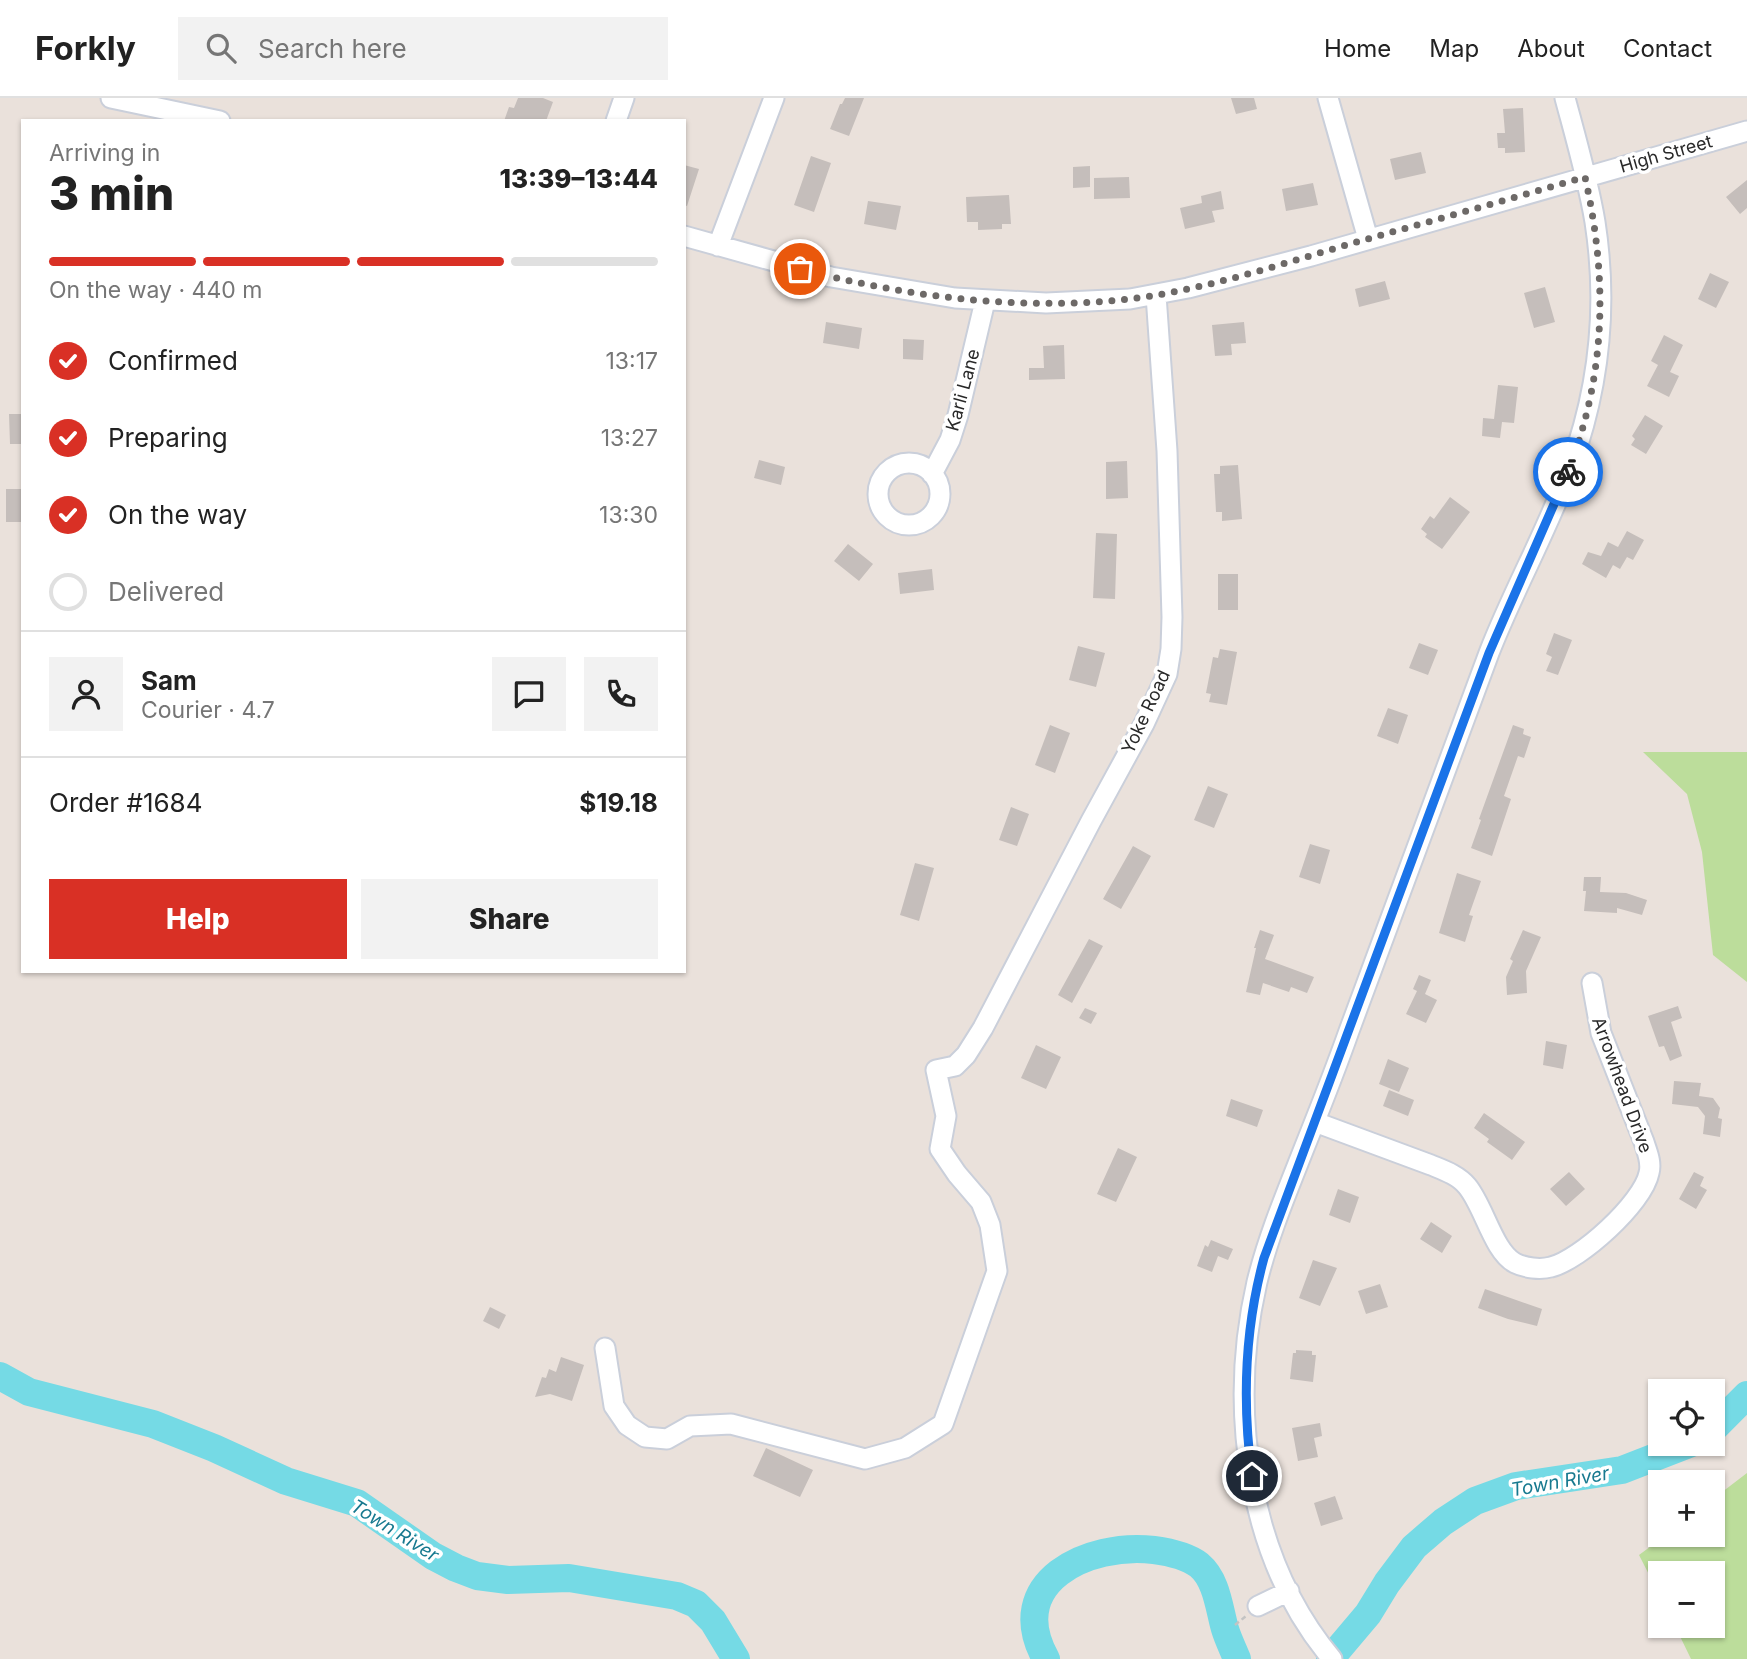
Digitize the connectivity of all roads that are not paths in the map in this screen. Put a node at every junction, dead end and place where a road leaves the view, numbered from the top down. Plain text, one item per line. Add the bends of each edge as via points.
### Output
1 (111, 98) edge
2 (624, 98) edge
3 (774, 98) edge
4 (1328, 98) edge
5 (1565, 98) edge
6 (211, 119) edge
7 (617, 119) edge
8 (1747, 131) edge
9 (1585, 177) junction
10 (686, 237) edge
11 (1368, 239) junction
12 (718, 246) junction
13 (1156, 295) junction
14 (985, 302) junction
15 (932, 474) dead end
16 (1592, 983) dead end
17 (1315, 1122) junction
18 (605, 1348) dead end
19 (1289, 1591) junction
20 (1258, 1605) dead end
21 (1326, 1652) edge

1 - 6 street
2 - 7 street
3 - 12 street
4 - 11 street
5 - 9 street
8 - 9 street, High Street
9 - 11 street, High Street
9 - 17 street via 1597,237 1601,304 1599,348 1585,420 1559,495 1489,653
10 - 12 street, High Street
11 - 13 street, High Street
12 - 14 street, High Street via 831,277
13 - 14 street, High Street via 1077,303
13 - 18 street, Yoke Road via 1172,617 1167,674 983,1028 955,1066 936,1070 946,1116 940,1149 981,1202 990,1225 997,1272 943,1424 905,1448 864,1460 731,1424 690,1426 667,1438 645,1437 627,1425 614,1406
14 - 15 street, Karli Lane via 950,440
16 - 17 street, Arrowhead Drive via 1601,1033 1644,1142 1650,1171 1621,1218 1564,1262 1538,1268 1512,1262 1465,1184 1440,1169
17 - 19 street via 1264,1258 1245,1363 1255,1493 1269,1547
19 - 20 street
19 - 21 street

